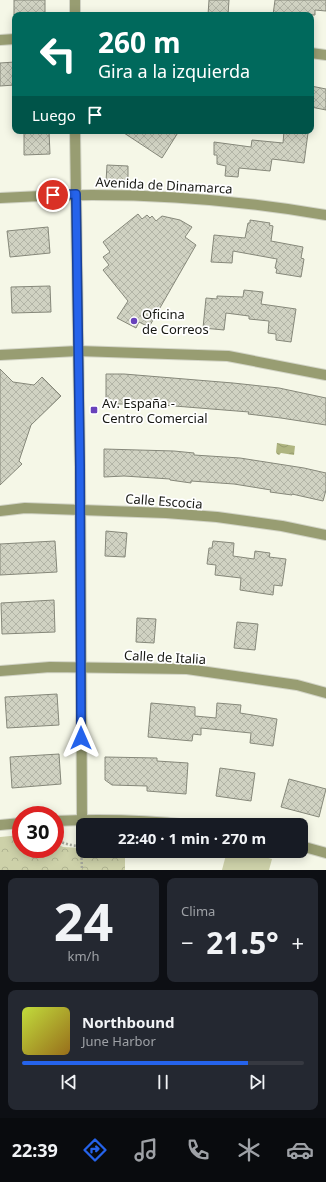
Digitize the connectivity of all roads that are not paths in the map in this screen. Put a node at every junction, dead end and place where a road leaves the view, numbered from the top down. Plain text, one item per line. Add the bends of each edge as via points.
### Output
1 (75, 0) edge
2 (74, 12) edge
3 (12, 39) edge
4 (0, 40) edge
5 (314, 53) edge
6 (326, 55) edge
7 (75, 134) edge
8 (76, 194) junction
9 (0, 198) edge
10 (326, 215) edge
11 (78, 351) junction
12 (0, 355) edge
13 (326, 375) edge
14 (80, 510) junction
15 (0, 511) edge
16 (326, 535) edge
17 (81, 667) junction
18 (0, 671) edge
19 (326, 693) edge
20 (82, 818) edge
21 (76, 820) edge
22 (64, 821) edge
23 (12, 824) edge
24 (0, 825) edge
25 (308, 848) edge
26 (326, 854) edge

1 - 2 street
3 - 4 street
5 - 6 street
7 - 8 street
8 - 9 street, Avenida de Dinamarca
8 - 10 street, Avenida de Dinamarca via 178,196 273,206
8 - 11 street
11 - 12 street
11 - 13 street via 228,356
11 - 14 street
14 - 15 street, Calle Escocia via 25,508
14 - 16 street, Calle Escocia via 217,517
14 - 17 street
17 - 18 street, Calle de Italia
17 - 19 street, Calle de Italia via 187,669 297,685
17 - 20 street
21 - 22 street
23 - 24 street
25 - 26 street

